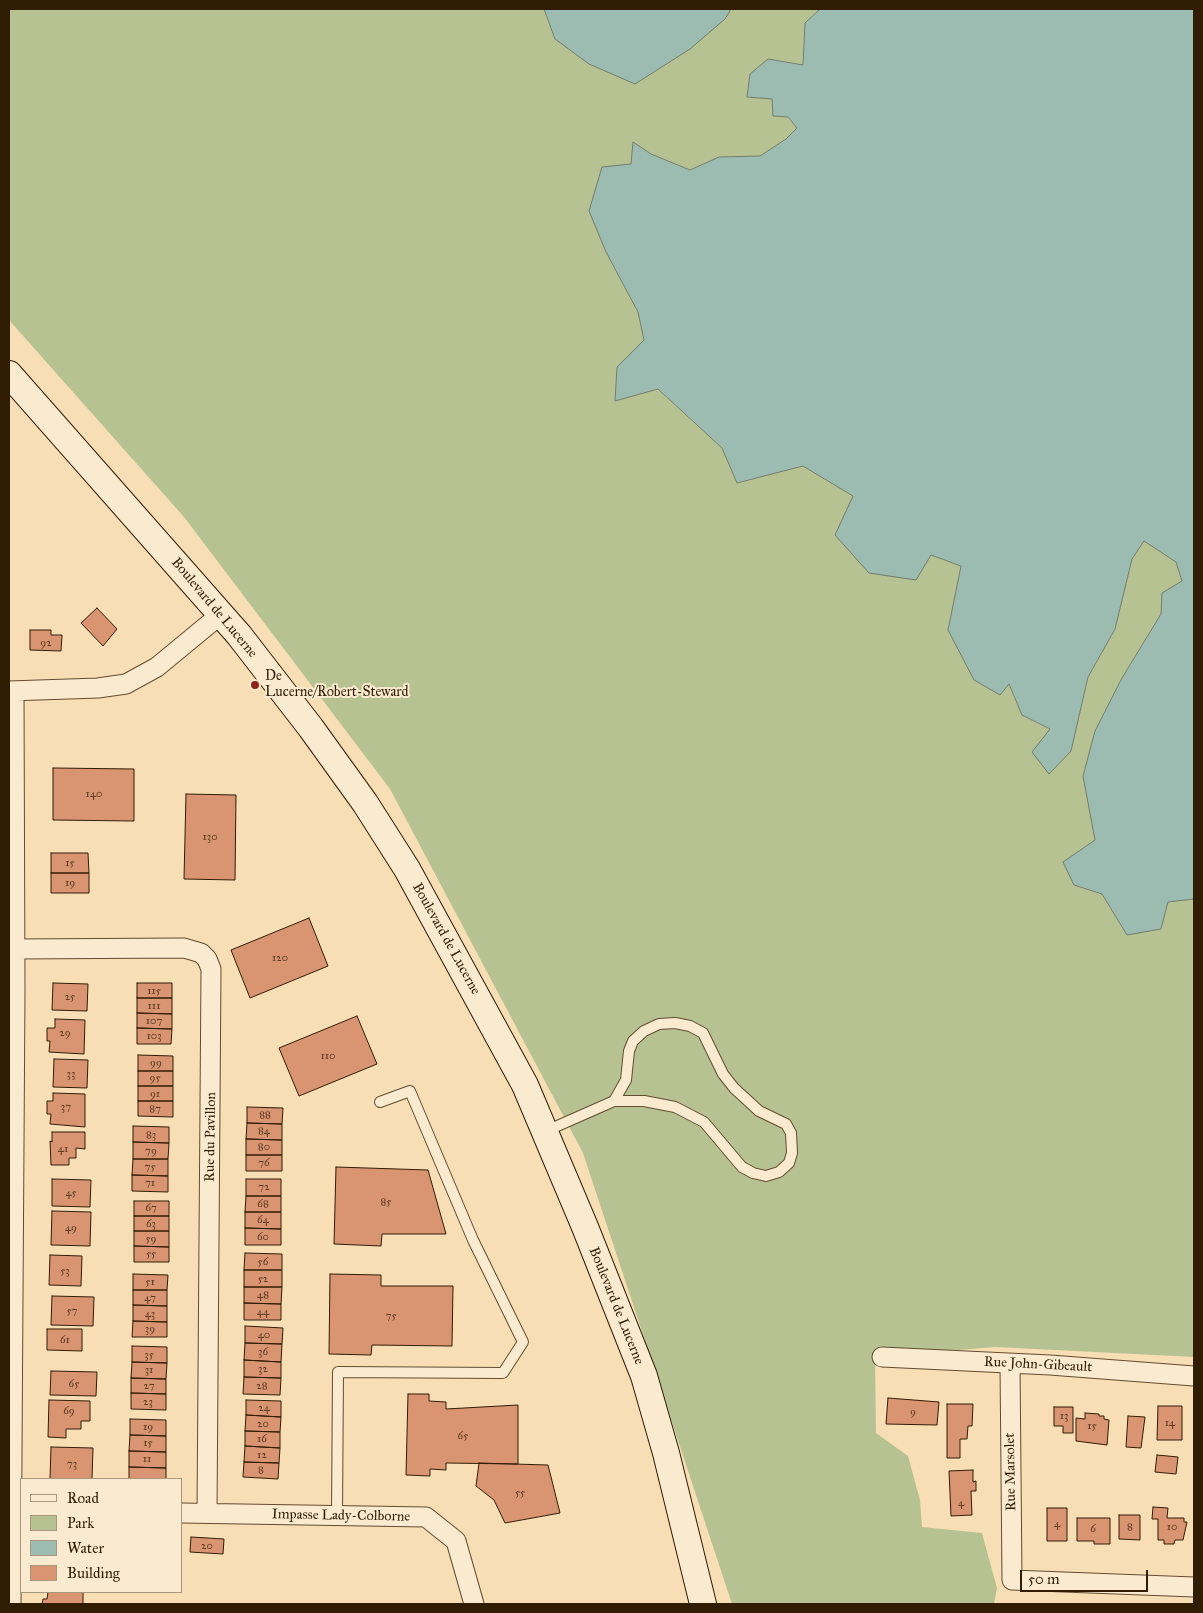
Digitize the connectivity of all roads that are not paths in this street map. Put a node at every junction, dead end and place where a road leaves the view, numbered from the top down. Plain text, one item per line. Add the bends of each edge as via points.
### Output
1 (9, 374) edge
2 (220, 615) junction
3 (11, 691) edge
4 (14, 949) junction
5 (380, 1102) dead end
6 (614, 1102) junction
7 (545, 1131) junction
8 (882, 1357) dead end
9 (1010, 1364) junction
10 (1194, 1376) edge
11 (182, 1512) edge
12 (207, 1512) junction
13 (16, 1513) edge
14 (336, 1515) junction
15 (1194, 1587) edge
16 (12, 1604) edge
17 (474, 1604) edge
18 (702, 1604) edge

1 - 2 main road, Boulevard de Lucerne
2 - 3 street via 157,667 126,684
2 - 7 main road, Boulevard de Lucerne via 311,728 407,869 525,1085
3 - 4 street
4 - 12 street, Rue du Pavillon via 184,948 201,953 212,969
4 - 13 street
5 - 14 lane via 410,1091 473,1240 523,1342 503,1373 338,1372
6 - 6 lane via 660,1103 690,1113 704,1122 742,1167 753,1173 766,1176 779,1172 789,1163 791,1133 786,1124 759,1111 745,1099 723,1074 703,1033 690,1026 659,1024 633,1041 626,1080
6 - 7 lane
7 - 18 main road, Boulevard de Lucerne via 644,1376
8 - 9 street, Rue John-Gibeault
9 - 10 street, Rue John-Gibeault
9 - 15 street, Rue Marsolet via 1012,1580
11 - 12 street, Impasse Lady-Colborne
12 - 14 street, Impasse Lady-Colborne
13 - 16 street
14 - 17 street, Impasse Lady-Colborne via 426,1517 456,1541

